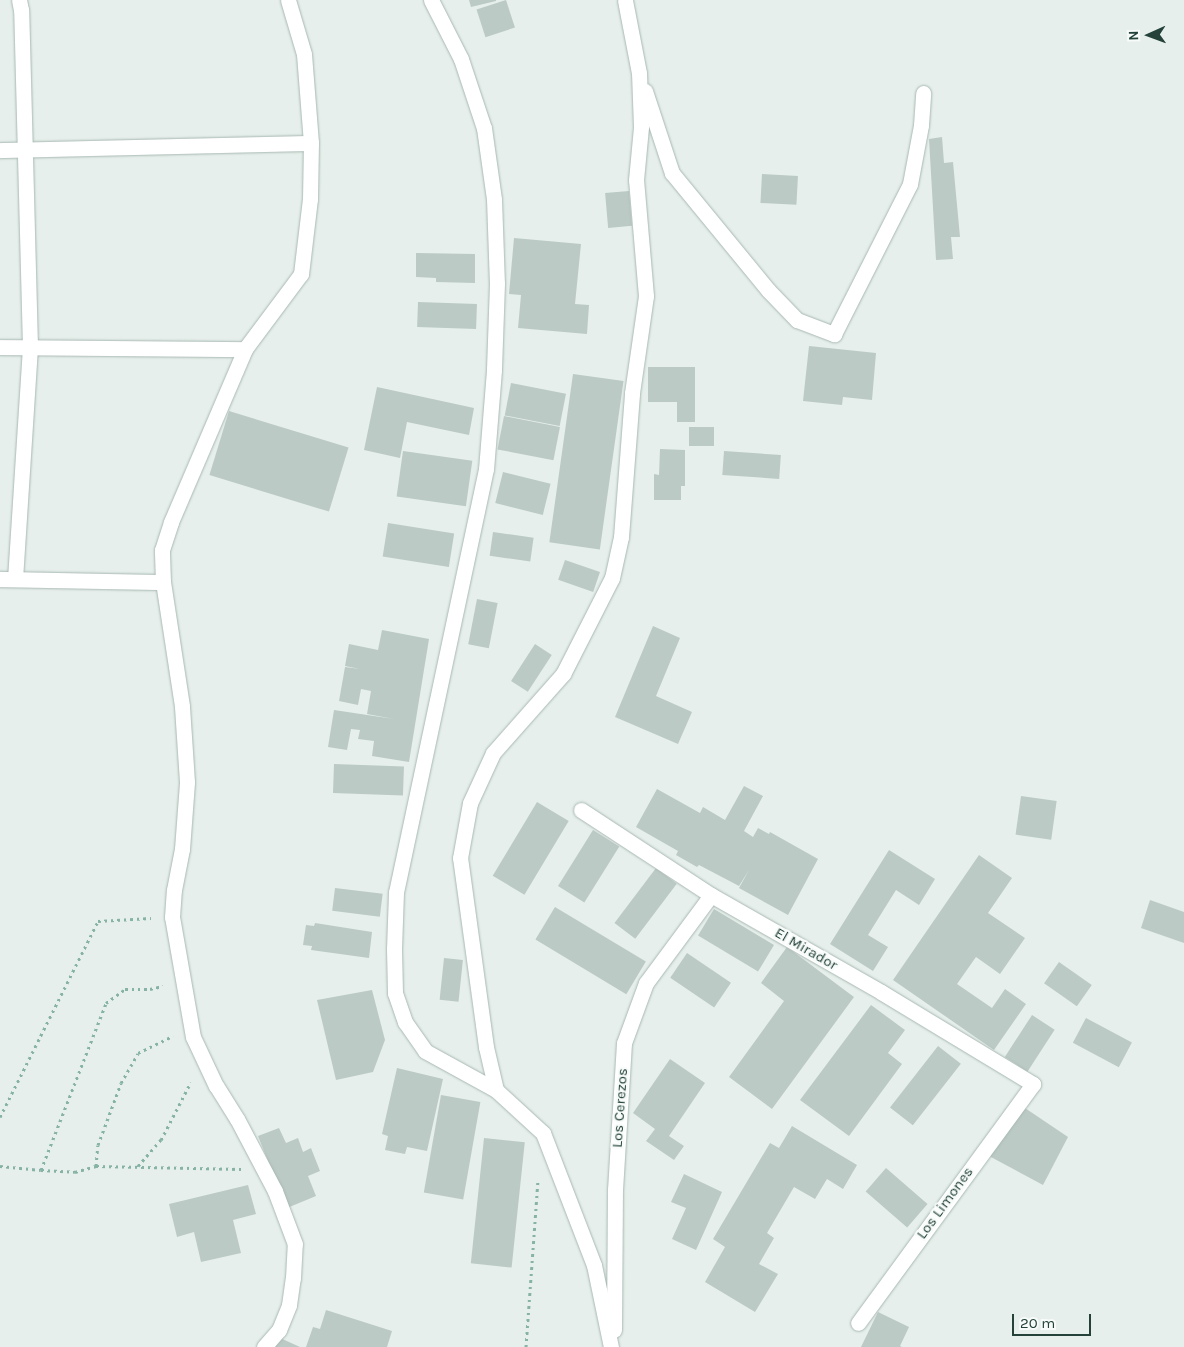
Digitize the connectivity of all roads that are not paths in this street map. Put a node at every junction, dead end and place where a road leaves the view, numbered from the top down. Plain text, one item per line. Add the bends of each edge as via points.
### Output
1 (19, 0) edge
2 (288, 0) edge
3 (431, 0) edge
4 (625, 0) edge
5 (639, 73) junction
6 (923, 93) dead end
7 (311, 144) junction
8 (24, 149) junction
9 (0, 150) edge
10 (0, 347) edge
11 (30, 347) junction
12 (245, 349) junction
13 (7, 579) edge
14 (164, 582) junction
15 (581, 810) dead end
16 (711, 895) junction
17 (1033, 1084) joint
18 (496, 1090) junction
19 (858, 1323) dead end
20 (264, 1347) edge
21 (612, 1347) edge

1 - 8 street
2 - 7 street via 304,54
3 - 18 street via 461,59 484,128 494,198 497,283 494,370 486,469 396,892 395,993 404,1022 425,1051
4 - 5 street
5 - 6 street via 672,172 768,290 797,320 834,334 910,184 921,125
5 - 18 street via 641,127 636,180 646,296 632,393 621,537 612,578 563,674 493,753 470,803 460,858 486,1047
7 - 8 street
7 - 12 street via 310,199 301,274
8 - 9 street
8 - 11 street
10 - 11 street
11 - 12 street
11 - 13 street
12 - 14 street via 171,522 162,550
13 - 14 street
14 - 20 street via 182,706 187,782 172,917 193,1037 274,1191 295,1244 289,1305 279,1330
15 - 16 street, El Mirador
16 - 17 street, El Mirador
16 - 21 street, Los Cerezos via 646,983 624,1043 615,1190
17 - 19 street, Los Limones
18 - 21 street via 543,1133 594,1265

